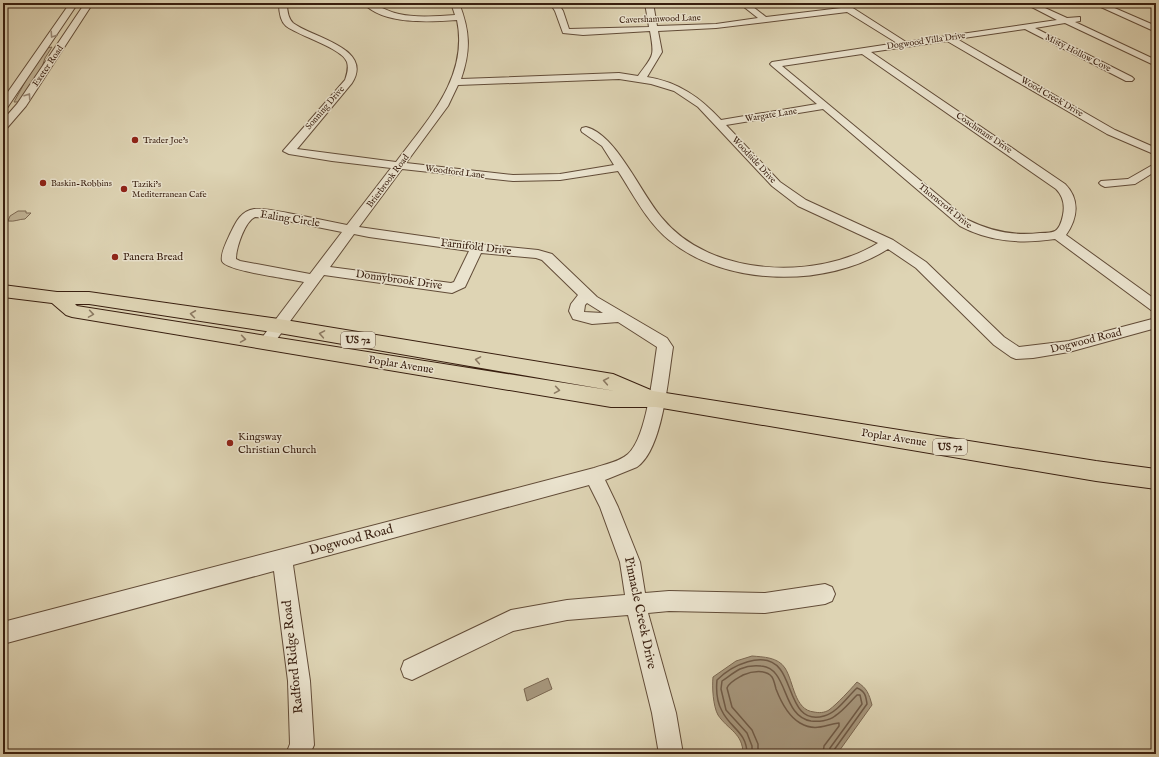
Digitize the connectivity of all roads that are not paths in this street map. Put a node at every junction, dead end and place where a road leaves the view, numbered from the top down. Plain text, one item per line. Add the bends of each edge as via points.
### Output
1 (74, 3) edge
2 (89, 3) edge
3 (283, 3) edge
4 (367, 3) edge
5 (455, 3) edge
6 (554, 3) edge
7 (649, 3) edge
8 (743, 3) edge
9 (839, 3) edge
10 (1028, 3) edge
11 (1042, 3) edge
12 (1096, 3) edge
13 (849, 9) junction
14 (461, 17) junction
15 (765, 20) junction
16 (1077, 20) junction
17 (1066, 21) junction
18 (1027, 27) junction
19 (654, 29) junction
20 (1156, 29) edge
21 (950, 39) junction
22 (904, 44) junction
23 (862, 50) junction
24 (1156, 56) edge
25 (1156, 63) edge
26 (775, 64) joint
27 (642, 79) junction
28 (1130, 79) dead end
29 (455, 82) junction
30 (3, 106) edge
31 (824, 106) junction
32 (719, 123) junction
33 (3, 126) edge
34 (586, 130) dead end
35 (290, 151) joint
36 (1156, 152) edge
37 (399, 166) junction
38 (1156, 166) edge
39 (622, 167) junction
40 (1105, 183) dead end
41 (352, 230) junction
42 (1058, 235) junction
43 (888, 243) junction
44 (477, 248) junction
45 (318, 274) junction
46 (3, 291) edge
47 (586, 294) junction
48 (57, 298) junction
49 (1156, 307) edge
50 (619, 317) junction
51 (1156, 323) edge
52 (280, 326) junction
53 (266, 343) junction
54 (1016, 353) joint
55 (656, 399) junction
56 (594, 476) junction
57 (1156, 479) edge
58 (282, 559) junction
59 (826, 594) dead end
60 (637, 604) junction
61 (3, 633) edge
62 (412, 669) dead end
63 (298, 754) edge
64 (671, 754) edge

1 -> 30 street, Exeter Road
33 -> 2 street, Exeter Road via 21,106
3 - 35 street, Sonning Drive via 283,12 289,24 338,49 351,60 353,71 349,81
4 - 14 street via 374,9 411,18
5 - 14 street, Brierbrook Road
6 - 19 street, Cavershamwood Lane via 560,11 566,31
7 - 19 street
8 - 15 street
9 - 13 street
10 - 17 street
11 - 16 street
12 - 20 street
13 - 15 street, Cavershamwood Lane
13 - 22 street
14 - 29 street, Brierbrook Road via 465,47
15 - 19 street, Cavershamwood Lane via 716,26
16 - 17 street, Dogwood Villa Drive
16 - 24 street
17 - 18 street, Dogwood Villa Drive
17 - 25 street
18 - 21 street, Dogwood Villa Drive
18 - 28 street, Misty Hollow Cove
19 - 27 street via 658,52
21 - 22 street, Dogwood Villa Drive
21 - 36 street, Wood Creek Drive via 1111,132
22 - 23 street, Dogwood Villa Drive
23 - 26 street, Dogwood Villa Drive
23 - 42 street, Coachmans Drive via 1063,189 1069,201 1070,214
26 - 31 street, Thorncroft Drive
27 - 29 street, Woodside Drive via 596,76
27 - 32 street, Woodside Drive via 669,86 686,94 702,105
29 - 37 street, Brierbrook Road via 443,106
31 - 32 street, Wargate Lane
31 - 42 street, Thorncroft Drive via 973,229 1006,238
32 - 43 street, Woodside Drive via 776,184 802,203
34 - 39 street via 607,144
35 - 37 street, Woodford Lane
37 - 39 street, Woodford Lane via 528,179 571,176
37 - 41 street, Brierbrook Road
38 - 40 street via 1131,182
39 - 43 street via 658,222 670,234 708,258 729,265 771,271 818,270 863,257
41 - 44 street, Farnifold Drive
41 - 45 street, Brierbrook Road
41 - 45 street, Ealing Circle via 272,214 254,213 243,221 229,254 230,261 236,265
42 - 49 street
43 - 54 street, Woodside Drive via 921,265 999,341
44 - 45 street, Donnybrook Drive via 460,284 452,288
44 - 47 street, Farnifold Drive via 547,257
45 - 52 street, Brierbrook Road
46 - 48 main road, Poplar Avenue / US 72
47 - 50 street, Farnifold Drive
47 - 50 street via 575,309 579,318
52 -> 48 main road, Poplar Avenue / US 72 via 89,298
48 -> 53 main road, Poplar Avenue via 72,311
50 - 55 street, Farnifold Drive via 662,342 665,347
51 - 54 street, Dogwood Road via 1046,351
52 - 53 street, Brierbrook Road
55 -> 52 main road, Poplar Avenue / US 72 via 613,382
53 -> 55 main road, Poplar Avenue via 611,399
55 - 56 street, Dogwood Road via 650,429 640,453 626,465
55 - 57 main road, Poplar Avenue / US 72
56 - 58 street, Dogwood Road
56 - 60 street, Pinnacle Creek Drive via 630,562
58 - 61 street, Dogwood Road
58 - 63 street, Radford Ridge Road via 298,681 302,746
59 - 60 street via 765,603 669,601
60 - 62 street via 567,610 511,621
60 - 64 street, Pinnacle Creek Drive via 664,713

